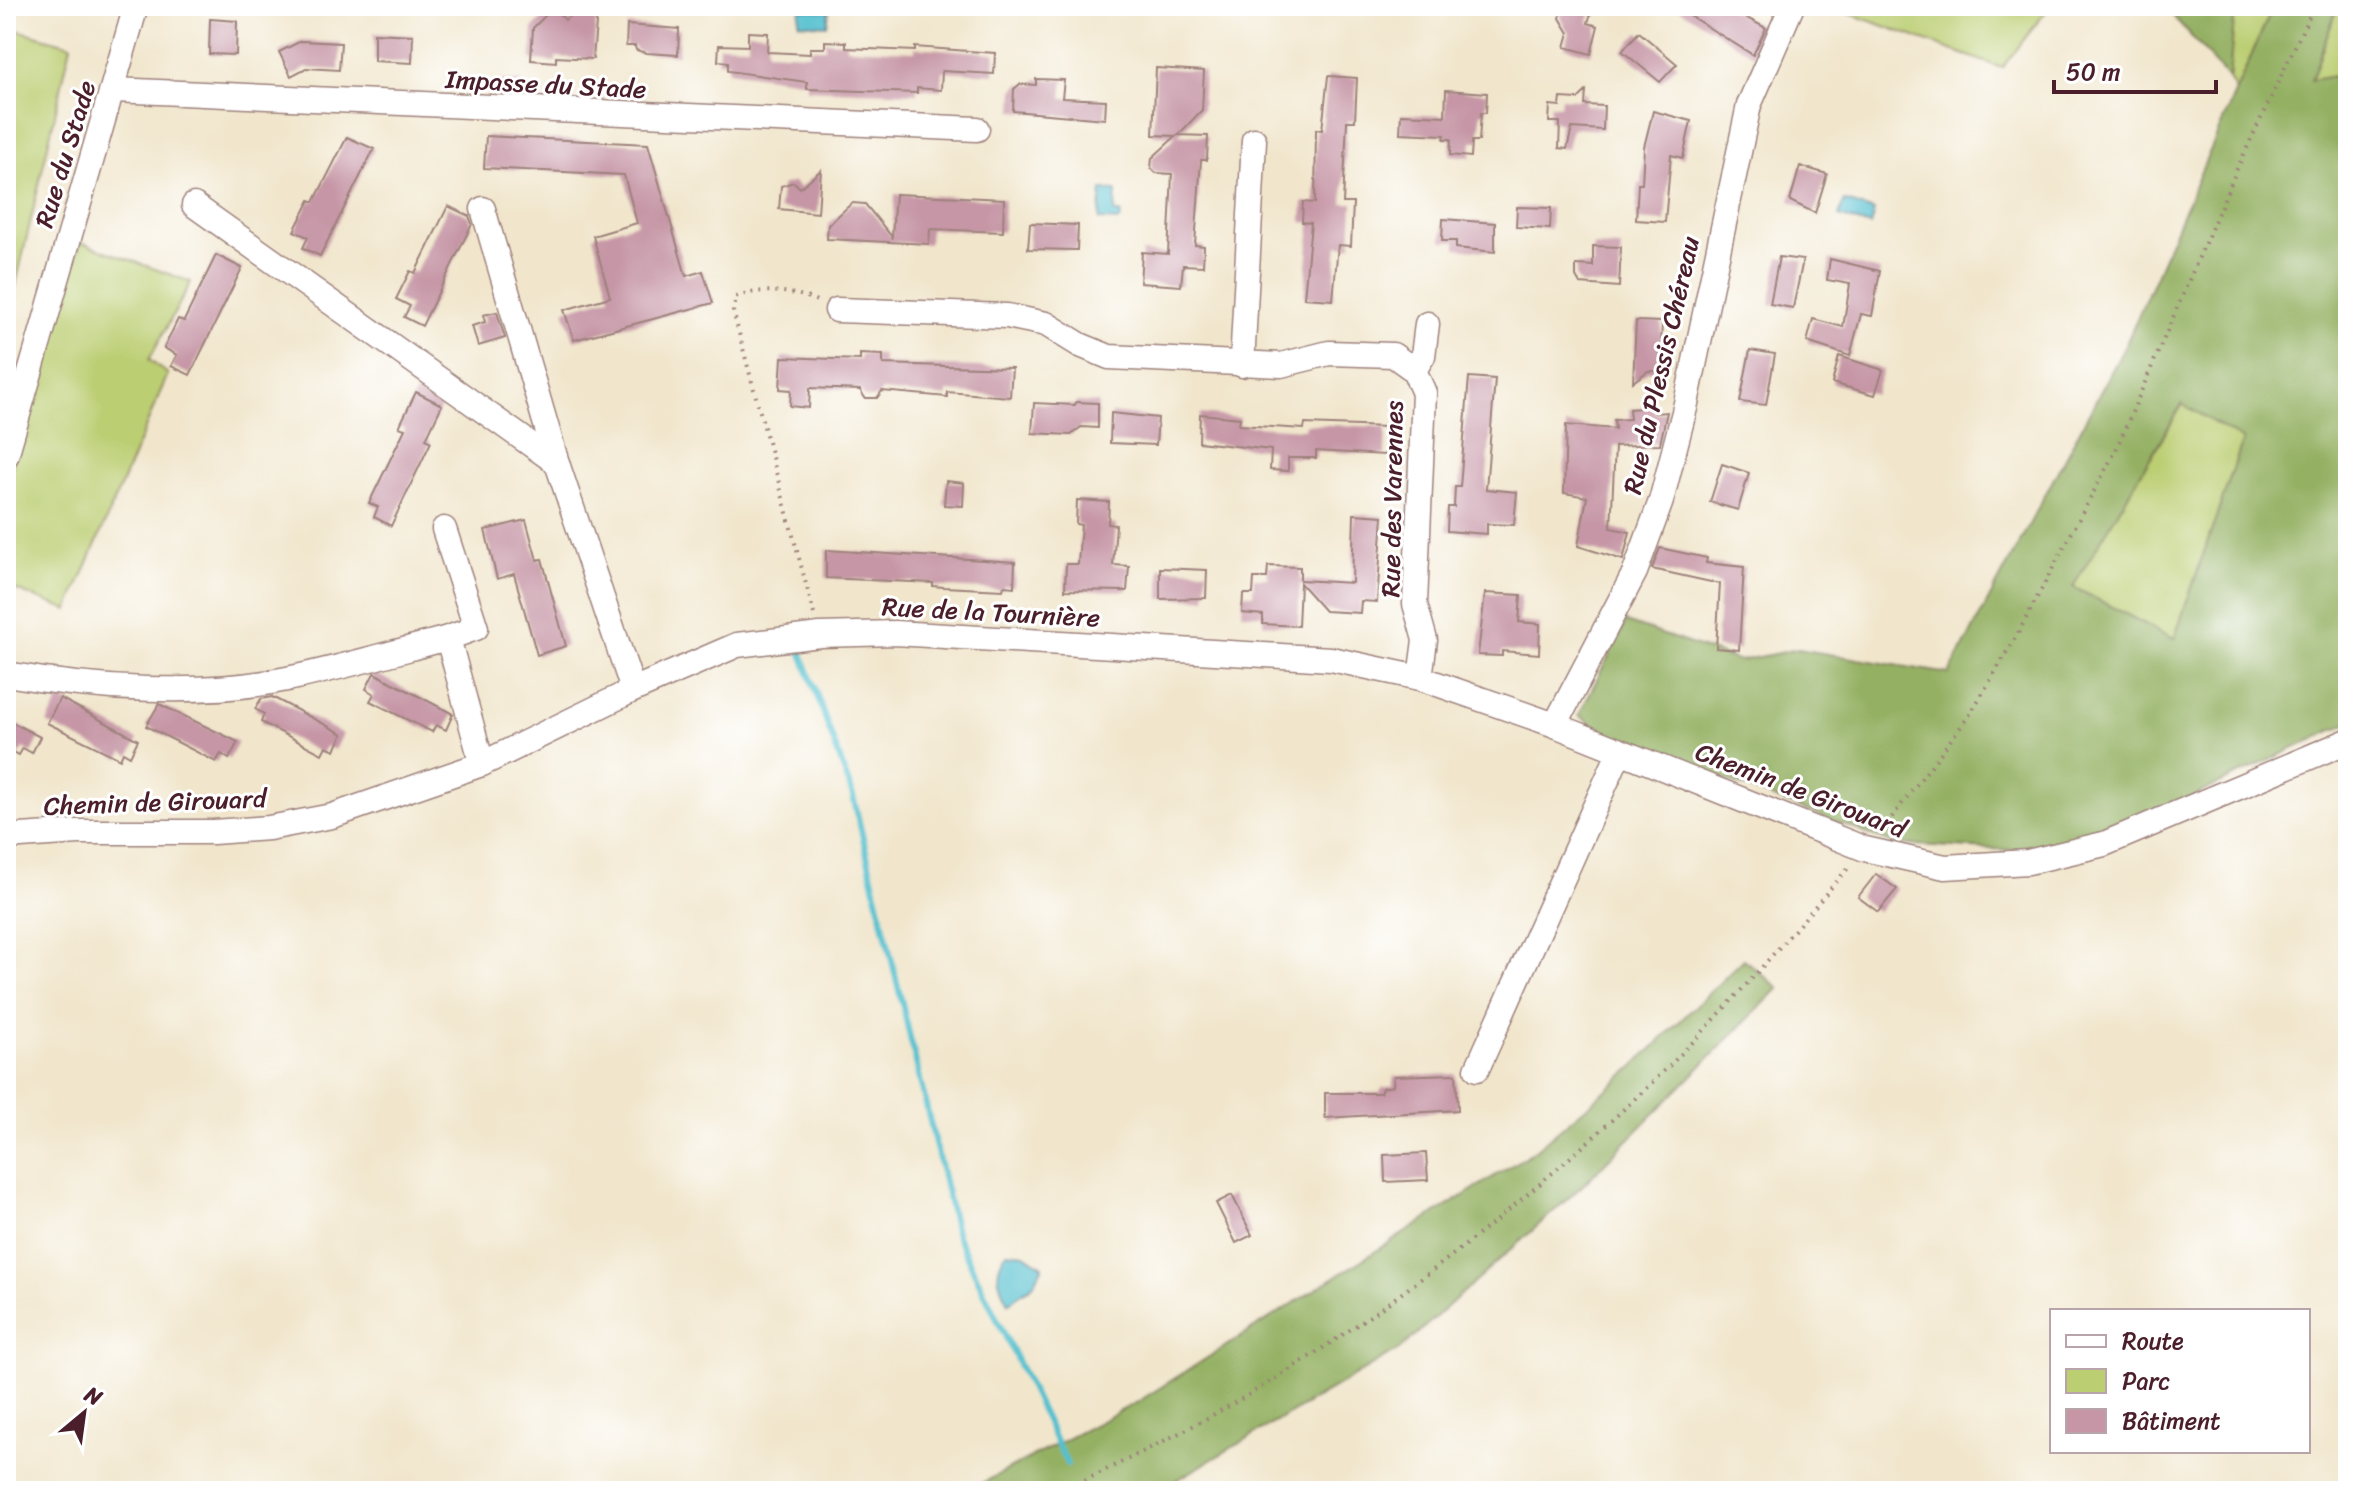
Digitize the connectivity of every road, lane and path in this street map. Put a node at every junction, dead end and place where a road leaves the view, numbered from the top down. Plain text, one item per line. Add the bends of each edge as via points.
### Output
1 (136, 6) edge
2 (1792, 6) edge
3 (114, 90) junction
4 (977, 129) dead end
5 (1254, 140) dead end
6 (194, 205) dead end
7 (483, 209) dead end
8 (837, 310) joint
9 (1427, 324) dead end
10 (1242, 365) junction
11 (1414, 370) junction
12 (6, 456) edge
13 (557, 463) junction
14 (444, 529) dead end
15 (820, 635) junction
16 (448, 638) junction
17 (6, 674) edge
18 (1420, 678) junction
19 (633, 690) junction
20 (1555, 725) junction
21 (2348, 741) edge
22 (1620, 751) junction
23 (482, 764) junction
24 (445, 780) joint
25 (6, 837) edge
26 (1477, 1069) dead end

1 - 3 street, Rue du Stade
2 - 20 street, Rue du Plessis Chéreau via 1749,105 1661,501 1635,572
3 - 4 street, Impasse du Stade
3 - 12 street, Rue du Stade
5 - 10 street
6 - 13 street
7 - 13 street
8 - 10 street, Rue des Varennes via 1007,316 1046,324 1109,357
8 - 15 path via 801,294 748,292 736,297 733,311
9 - 11 street, Rue des Varennes via 1423,356
10 - 11 street, Rue des Varennes via 1281,365 1329,353 1393,355
11 - 18 street, Rue des Varennes via 1424,393 1415,604 1425,640
13 - 19 street
14 - 16 street via 476,628
15 - 18 street, Rue de la Tournière via 895,633 1331,659
15 - 19 street, Rue de la Tournière via 737,645
16 - 17 street via 285,680 209,687 114,688
16 - 23 street
18 - 20 street, Rue de la Tournière
19 - 23 street, Rue de la Tournière
20 - 22 street, Chemin de Girouard
21 - 22 street, Chemin de Girouard via 2104,844 2028,862 1975,867 1930,865 1865,849
22 - 26 street
23 - 24 street, Rue de la Tournière
24 - 25 street, Chemin de Girouard via 332,816 269,828

